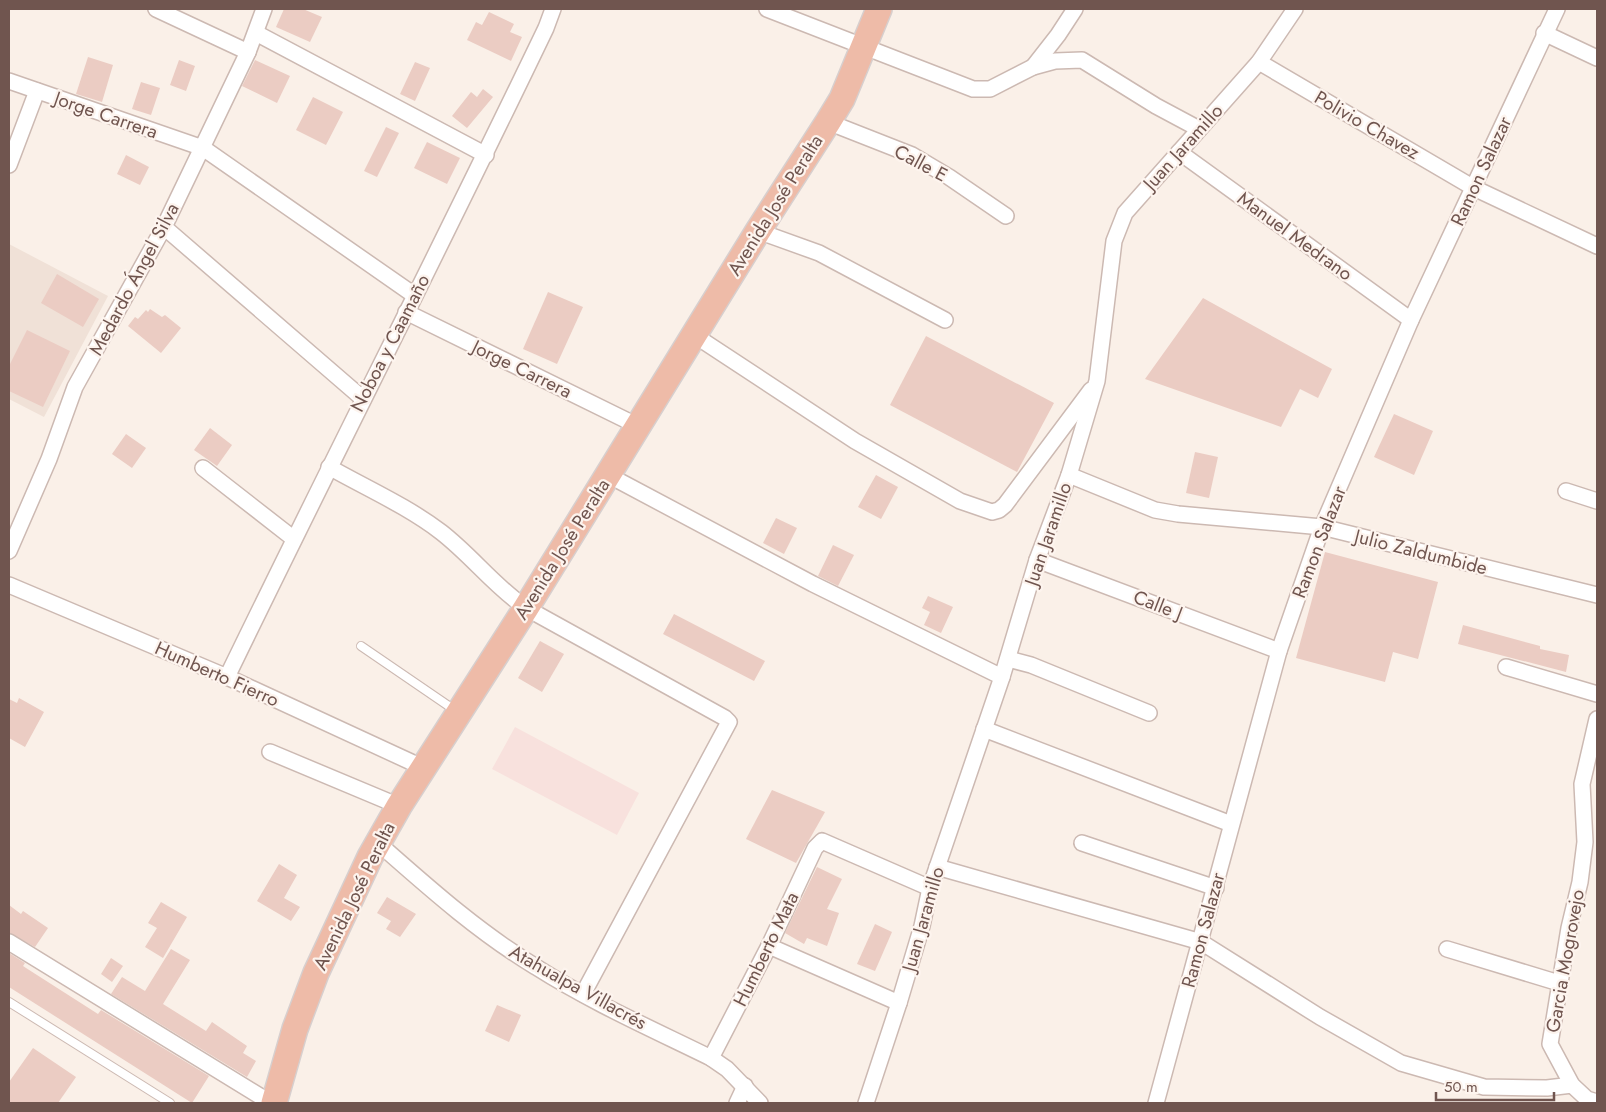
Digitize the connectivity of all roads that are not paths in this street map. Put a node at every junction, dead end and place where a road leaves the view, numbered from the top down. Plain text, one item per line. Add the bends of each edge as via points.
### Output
1 (156, 9) edge
2 (264, 9) edge
3 (553, 9) edge
4 (767, 9) edge
5 (879, 9) edge
6 (1075, 9) edge
7 (1295, 9) edge
8 (1557, 9) edge
9 (256, 33) junction
10 (1544, 33) junction
11 (864, 47) junction
12 (248, 52) junction
13 (1597, 58) edge
14 (1259, 62) junction
15 (1033, 67) junction
16 (9, 82) edge
17 (37, 91) junction
18 (828, 122) junction
19 (1199, 129) junction
20 (203, 148) junction
21 (1179, 152) junction
22 (486, 155) junction
23 (9, 165) edge
24 (1474, 188) junction
25 (1006, 216) dead end
26 (164, 227) junction
27 (758, 231) junction
28 (1597, 246) edge
29 (414, 296) junction
30 (406, 312) junction
31 (945, 320) dead end
32 (1411, 320) junction
33 (694, 335) junction
34 (1097, 381) junction
35 (362, 398) junction
36 (638, 426) junction
37 (329, 467) junction
38 (203, 468) dead end
39 (608, 474) junction
40 (1069, 475) junction
41 (1566, 491) dead end
42 (1597, 501) edge
43 (1322, 527) junction
44 (294, 539) junction
45 (9, 551) edge
46 (1037, 560) junction
47 (9, 585) edge
48 (1597, 595) edge
49 (526, 608) junction
50 (361, 646) dead end
51 (1279, 651) junction
52 (1008, 659) junction
53 (1506, 668) dead end
54 (227, 677) junction
55 (1002, 677) junction
56 (1597, 694) edge
57 (458, 713) junction
58 (1148, 713) dead end
59 (1597, 720) edge
60 (984, 729) junction
61 (270, 752) dead end
62 (424, 768) junction
63 (399, 806) junction
64 (1231, 824) junction
65 (378, 843) junction
66 (1082, 843) dead end
67 (1591, 844) edge
68 (937, 867) junction
69 (930, 888) junction
70 (1216, 888) junction
71 (9, 942) edge
72 (1201, 942) junction
73 (769, 946) junction
74 (1447, 949) dead end
75 (1559, 983) junction
76 (583, 994) junction
77 (9, 1002) edge
78 (899, 1003) junction
79 (711, 1058) junction
80 (1572, 1085) junction
81 (745, 1086) junction
82 (1590, 1102) edge
83 (170, 1103) edge
84 (272, 1103) edge
85 (737, 1103) edge
86 (760, 1103) edge
87 (866, 1103) edge
88 (1156, 1103) edge

1 - 12 street
2 - 9 street, Medardo Ángel Silva
3 - 22 street, Noboa y Caamaño
4 - 11 street
5 - 11 highway, Avenida José Peralta
6 - 15 street
7 - 14 street, Juan Jaramillo
8 - 10 street, Ramon Salazar
9 - 12 street, Medardo Ángel Silva
9 - 22 street
10 - 13 street
10 - 24 street, Ramon Salazar
11 - 15 street via 973,89 990,89
11 - 18 highway, Avenida José Peralta via 842,99
12 - 20 street, Medardo Ángel Silva
14 - 19 street, Juan Jaramillo
14 - 24 street, Polivio Chavez
15 - 19 street via 1056,60 1082,60
16 - 17 street, Jorge Carrera
17 - 20 street, Jorge Carrera
17 - 23 street
18 - 25 street, Calle E via 912,155
18 - 27 highway, Avenida José Peralta
19 - 21 street, Juan Jaramillo
20 - 26 street, Medardo Ángel Silva
20 - 29 street, Jorge Carrera
21 - 32 street, Manuel Medrano
21 - 34 street, Juan Jaramillo via 1125,213 1114,241
22 - 29 street, Noboa y Caamaño
24 - 28 street, Polivio Chavez
24 - 32 street, Ramon Salazar
26 - 35 street
26 - 45 street, Medardo Ángel Silva via 75,387 49,459
27 - 31 street via 819,253
27 - 33 highway, Avenida José Peralta
29 - 30 street, Noboa y Caamaño
30 - 35 street, Noboa y Caamaño
30 - 36 street, Jorge Carrera
32 - 43 street, Ramon Salazar
33 - 34 street via 855,441 960,501 992,512 1005,505
33 - 36 highway, Avenida José Peralta
34 - 40 street, Juan Jaramillo
35 - 37 street, Noboa y Caamaño
36 - 39 highway, Avenida José Peralta
37 - 44 street, Noboa y Caamaño
37 - 49 street via 442,532 504,593
38 - 44 street
39 - 49 highway, Avenida José Peralta
39 - 55 street via 813,584
40 - 43 street, Julio Zaldumbide via 1155,510
40 - 46 street, Juan Jaramillo
41 - 42 street
43 - 48 street, Julio Zaldumbide
43 - 51 street, Ramon Salazar
44 - 54 street, Noboa y Caamaño
46 - 51 street, Calle J
46 - 52 street, Juan Jaramillo
47 - 54 street, Humberto Fierro
49 - 57 highway, Avenida José Peralta
49 - 76 street via 730,722
50 - 57 lane
51 - 64 street, Ramon Salazar
52 - 55 street, Juan Jaramillo
52 - 58 street via 1031,665
53 - 56 street
54 - 62 street, Humberto Fierro
55 - 60 street, Juan Jaramillo
57 - 62 highway, Avenida José Peralta
59 - 67 street, Garcia Mogrovejo via 1582,784
60 - 64 street
60 - 68 street, Juan Jaramillo
61 - 63 street
62 - 63 highway, Avenida José Peralta
63 - 65 highway, Avenida José Peralta
64 - 70 street, Ramon Salazar
65 - 76 street, Atahualpa Villacrés via 462,916 535,967
65 - 84 highway, Avenida José Peralta via 316,973
66 - 70 street
67 - 75 street, Garcia Mogrovejo
68 - 69 street, Juan Jaramillo
68 - 72 street
69 - 73 street, Humberto Mata via 822,841 815,848
69 - 78 street, Juan Jaramillo
70 - 72 street, Ramon Salazar
71 - 84 street
72 - 80 street via 1320,1017 1401,1062 1484,1086 1547,1088
72 - 88 street, Ramon Salazar
73 - 78 street
73 - 79 street, Humberto Mata
74 - 75 street
75 - 80 street, Garcia Mogrovejo via 1550,1044
76 - 79 street, Atahualpa Villacrés
77 - 83 lane
78 - 87 street, Juan Jaramillo
79 - 81 street, Atahualpa Villacrés
80 - 82 street, Garcia Mogrovejo
81 - 85 street
81 - 86 street, Atahualpa Villacrés

